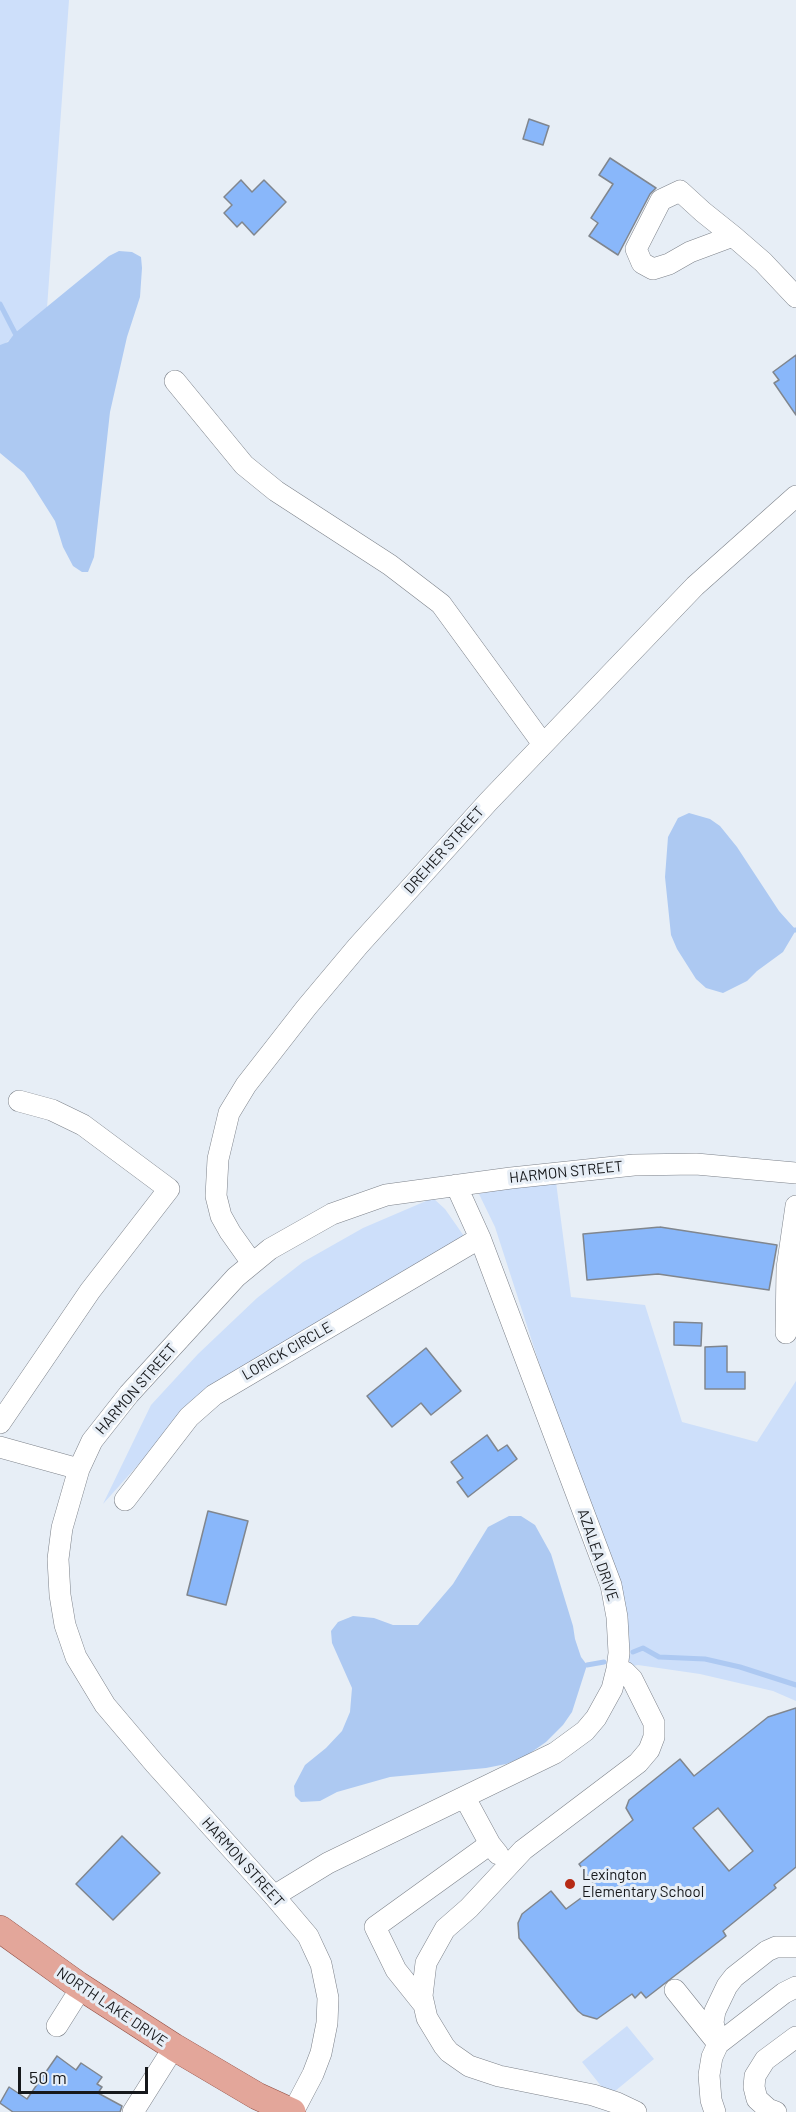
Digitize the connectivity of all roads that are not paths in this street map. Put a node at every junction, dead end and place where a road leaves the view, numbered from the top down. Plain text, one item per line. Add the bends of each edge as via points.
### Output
1 (733, 236) dead end
2 (796, 297) edge
3 (175, 381) dead end
4 (796, 496) edge
5 (543, 744) junction
6 (19, 1101) dead end
7 (796, 1173) edge
8 (456, 1185) junction
9 (796, 1206) edge
10 (480, 1238) junction
11 (252, 1263) junction
12 (786, 1333) dead end
13 (2, 1416) edge
14 (0, 1447) edge
15 (79, 1469) junction
16 (124, 1500) dead end
17 (617, 1669) junction
18 (465, 1798) junction
19 (490, 1844) junction
20 (508, 1866) junction
21 (274, 1896) junction
22 (0, 1929) edge
23 (796, 1947) edge
24 (796, 1987) edge
25 (81, 1988) junction
26 (675, 1990) dead end
27 (424, 2005) junction
28 (57, 2026) dead end
29 (796, 2037) edge
30 (717, 2043) junction
31 (174, 2047) junction
32 (796, 2109) edge
33 (133, 2112) edge
34 (293, 2112) edge
35 (636, 2112) edge
36 (715, 2112) edge
37 (776, 2112) edge
38 (787, 2112) edge

1 - 2 street
3 - 5 street via 244,465 276,492 390,565 441,604
4 - 5 street, DREHER STREET via 695,586
5 - 11 street, DREHER STREET via 358,946 246,1086 230,1113 218,1159 216,1196 225,1224
6 - 13 street via 52,1110 83,1125 169,1189 90,1291
7 - 8 street, HARMON STREET via 707,1165 634,1165
8 - 10 street, AZALEA DRIVE
8 - 11 street, HARMON STREET via 387,1195 332,1214
9 - 12 street via 787,1268
10 - 16 street, LORICK CIRCLE via 214,1395 189,1417
10 - 17 street, AZALEA DRIVE via 611,1585 617,1617
11 - 15 street, HARMON STREET via 129,1394 92,1441
14 - 15 street
15 - 21 street, HARMON STREET via 62,1528 58,1559 65,1626 76,1657 105,1705
17 - 18 street, AZALEA DRIVE via 605,1705 573,1741
17 - 20 street via 632,1679 654,1723 649,1750 638,1763 523,1850
18 - 19 street
18 - 21 street, AZALEA DRIVE via 328,1863
19 - 20 street
19 - 27 street via 375,1927 396,1970
20 - 27 street via 441,1935 426,1963
21 - 34 street, HARMON STREET via 308,1936 321,1964 328,1998 321,2054
22 - 25 main road, NORTH LAKE DRIVE
23 - 30 street via 767,1951 734,1977 715,2011
24 - 30 street
25 - 28 street
25 - 31 main road, NORTH LAKE DRIVE
26 - 30 street
27 - 35 street via 427,2018 444,2046 469,2066 593,2095
29 - 37 street via 765,2060 755,2076 757,2098
30 - 36 street via 709,2075
31 - 33 street
31 - 34 main road, NORTH LAKE DRIVE via 257,2096
32 - 38 street

